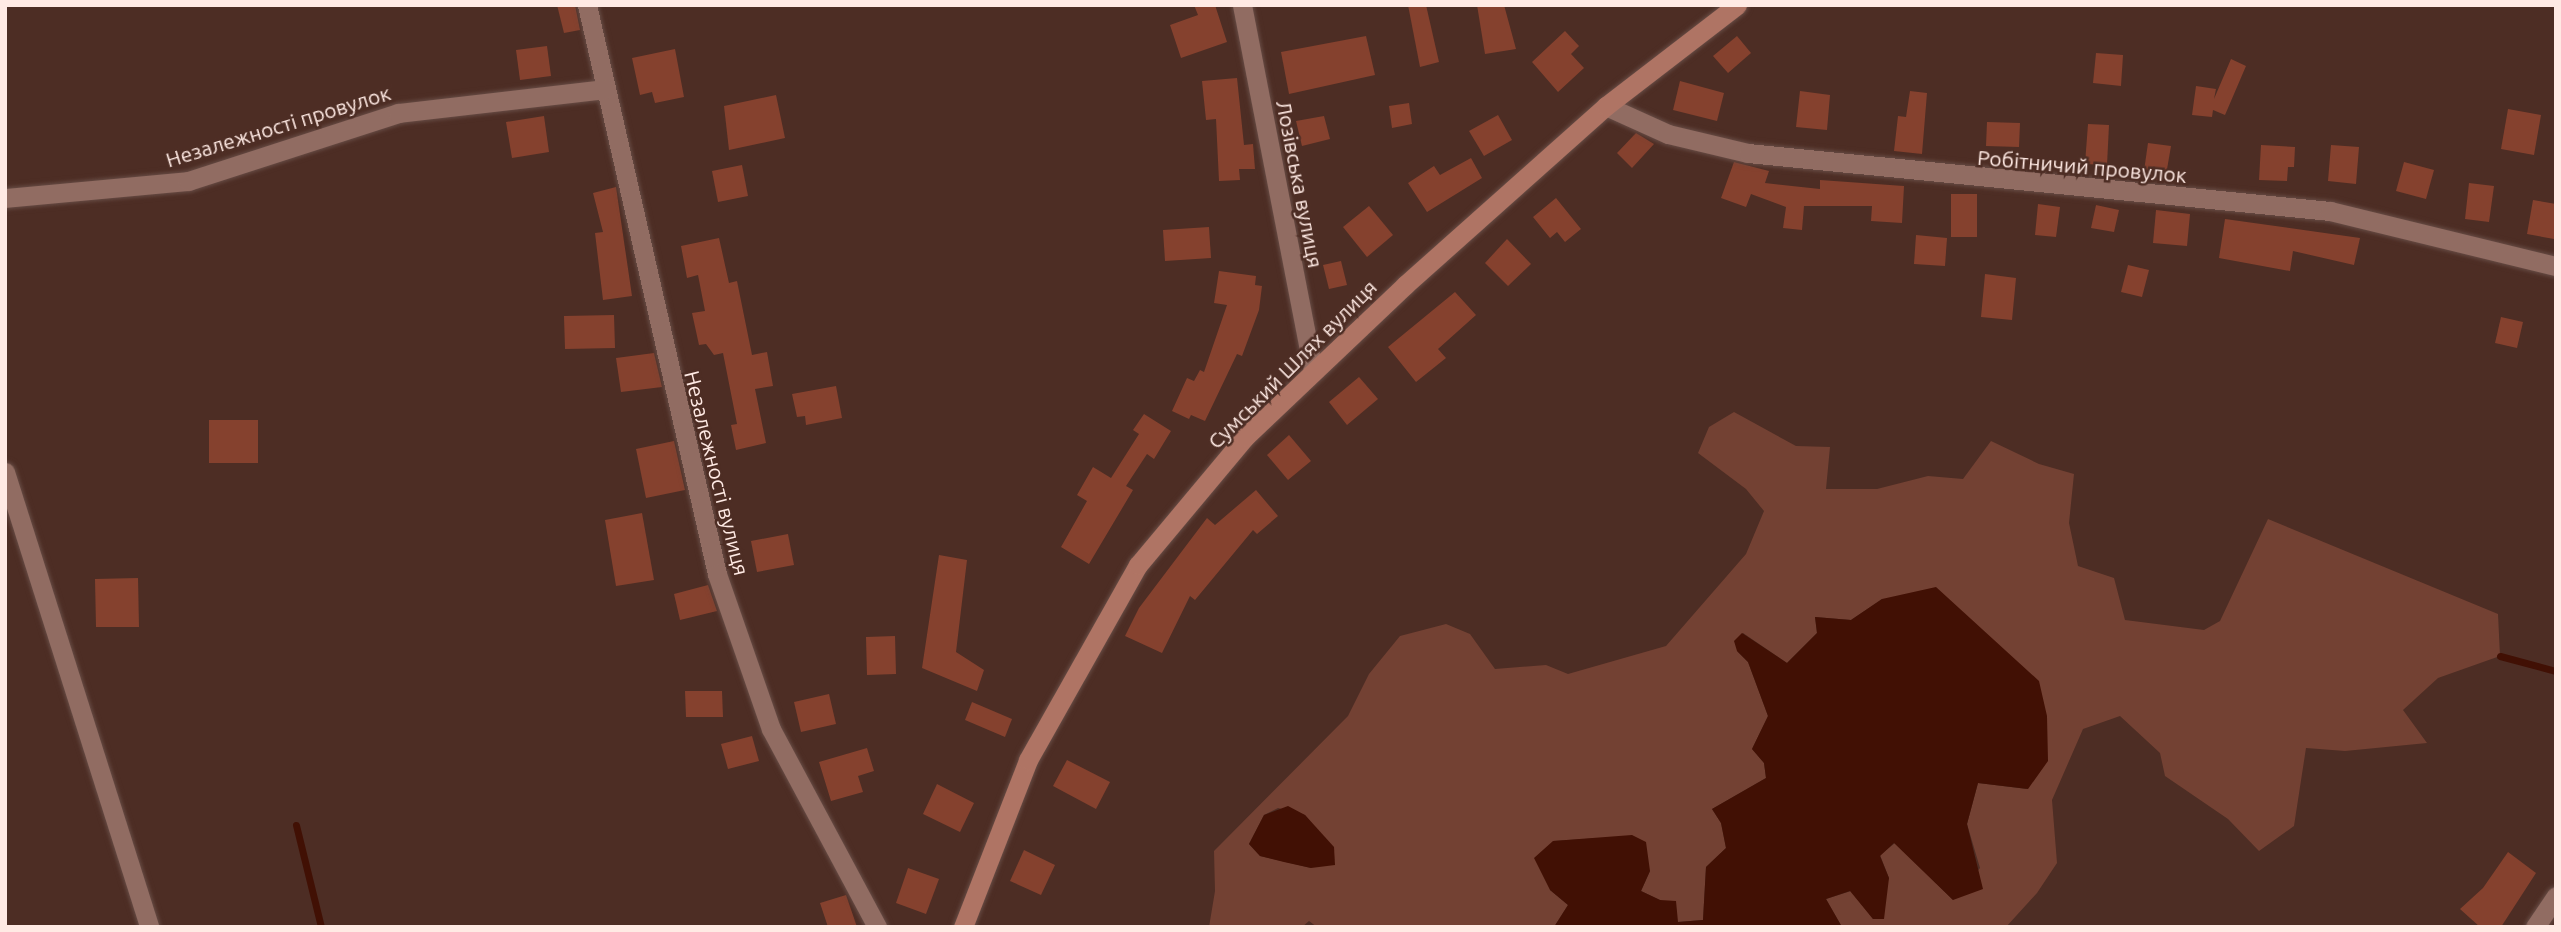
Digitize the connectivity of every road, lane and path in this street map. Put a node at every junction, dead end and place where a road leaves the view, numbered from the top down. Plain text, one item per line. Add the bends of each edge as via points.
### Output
1 (587, 5) edge
2 (1242, 5) edge
3 (1737, 5) edge
4 (605, 89) junction
5 (1606, 106) junction
6 (5, 198) edge
7 (2556, 266) edge
8 (1313, 372) junction
9 (5, 472) edge
10 (2556, 895) edge
11 (149, 927) edge
12 (877, 927) edge
13 (963, 927) edge
14 (2535, 927) edge

1 - 4 street, Незалежності вулиця
2 - 8 street, Лозівська вулиця
3 - 5 main road, Сумський Шлях вулиця
4 - 6 street, Незалежності провулок via 398,113 188,181
4 - 12 street, Незалежності вулиця via 717,574 771,729
5 - 7 street, Робітничий провулок via 1668,134 1748,153 2330,211
5 - 8 main road, Сумський Шлях вулиця
8 - 13 main road, Сумський Шлях вулиця via 1245,437 1138,565 1028,760
9 - 11 street
10 - 14 street

